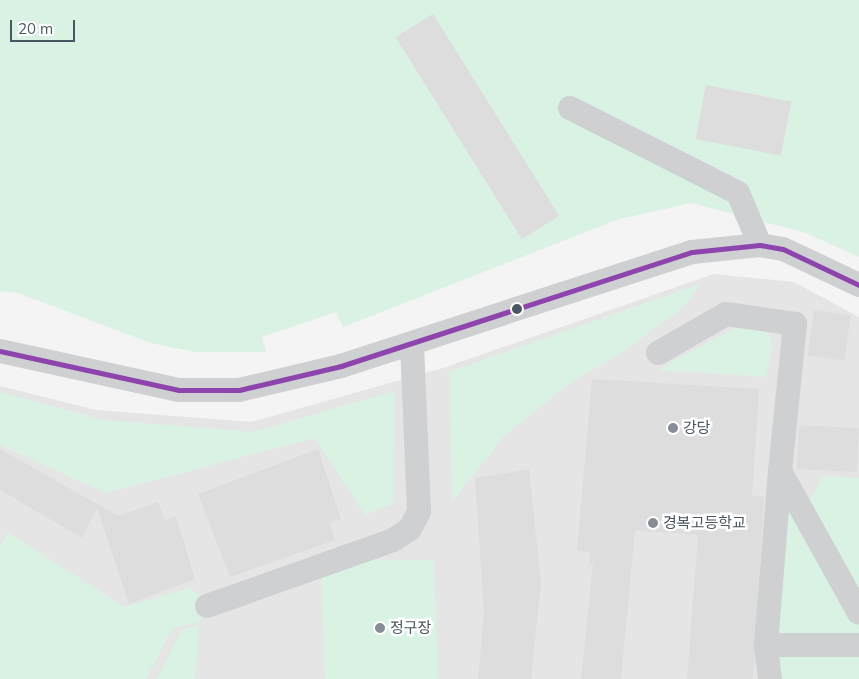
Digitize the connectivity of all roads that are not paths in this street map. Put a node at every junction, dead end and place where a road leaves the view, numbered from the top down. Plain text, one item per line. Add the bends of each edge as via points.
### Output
1 (570, 108) dead end
2 (760, 245) junction
3 (859, 284) edge
4 (412, 342) junction
5 (0, 351) edge
6 (658, 353) dead end
7 (780, 471) junction
8 (207, 606) dead end
9 (859, 614) edge
10 (766, 645) junction
11 (859, 645) edge
12 (770, 679) edge

1 - 2 street via 738,193
2 - 3 street via 783,249
2 - 4 street via 692,252 641,266
4 - 5 street via 290,381 239,390 179,390
4 - 8 street via 419,511 410,530 393,540
6 - 7 street via 726,314 795,324
7 - 9 street
7 - 10 street
10 - 11 street
10 - 12 street

